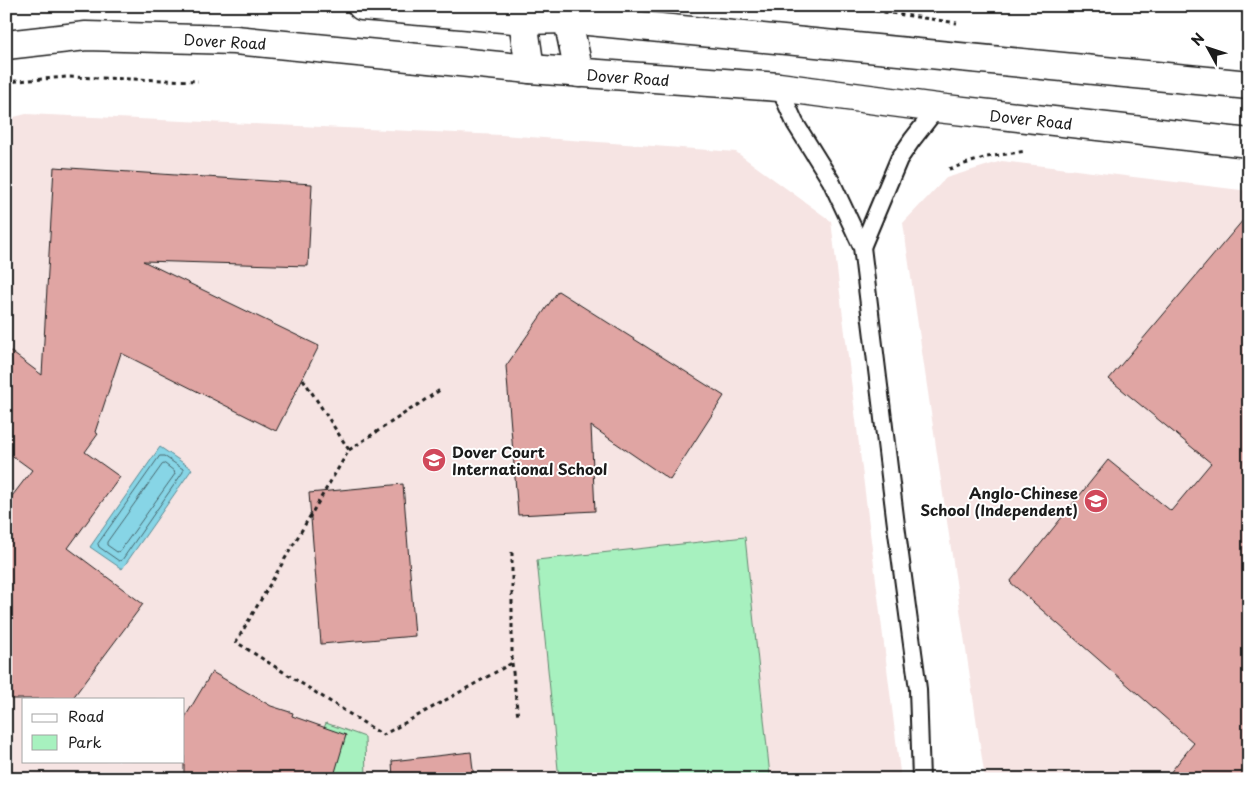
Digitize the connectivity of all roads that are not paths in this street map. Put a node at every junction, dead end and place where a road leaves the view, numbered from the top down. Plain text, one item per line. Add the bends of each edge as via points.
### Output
1 (362, 6) edge
2 (523, 13) edge
3 (566, 13) edge
4 (6, 45) edge
5 (530, 69) junction
6 (579, 73) junction
7 (1249, 85) edge
8 (779, 87) junction
9 (937, 108) junction
10 (1249, 144) edge
11 (862, 247) junction
12 (921, 779) edge

1 - 2 street
2 - 3 street
2 - 5 street
3 - 6 street
3 - 7 street
4 - 5 street, Dover Road via 86,36 235,40
5 - 6 street, Dover Road
6 - 8 street, Dover Road
8 - 9 street, Dover Road
8 - 11 lane via 795,123 831,181
9 - 10 street, Dover Road
9 - 11 lane via 899,159
11 - 12 lane via 918,689

